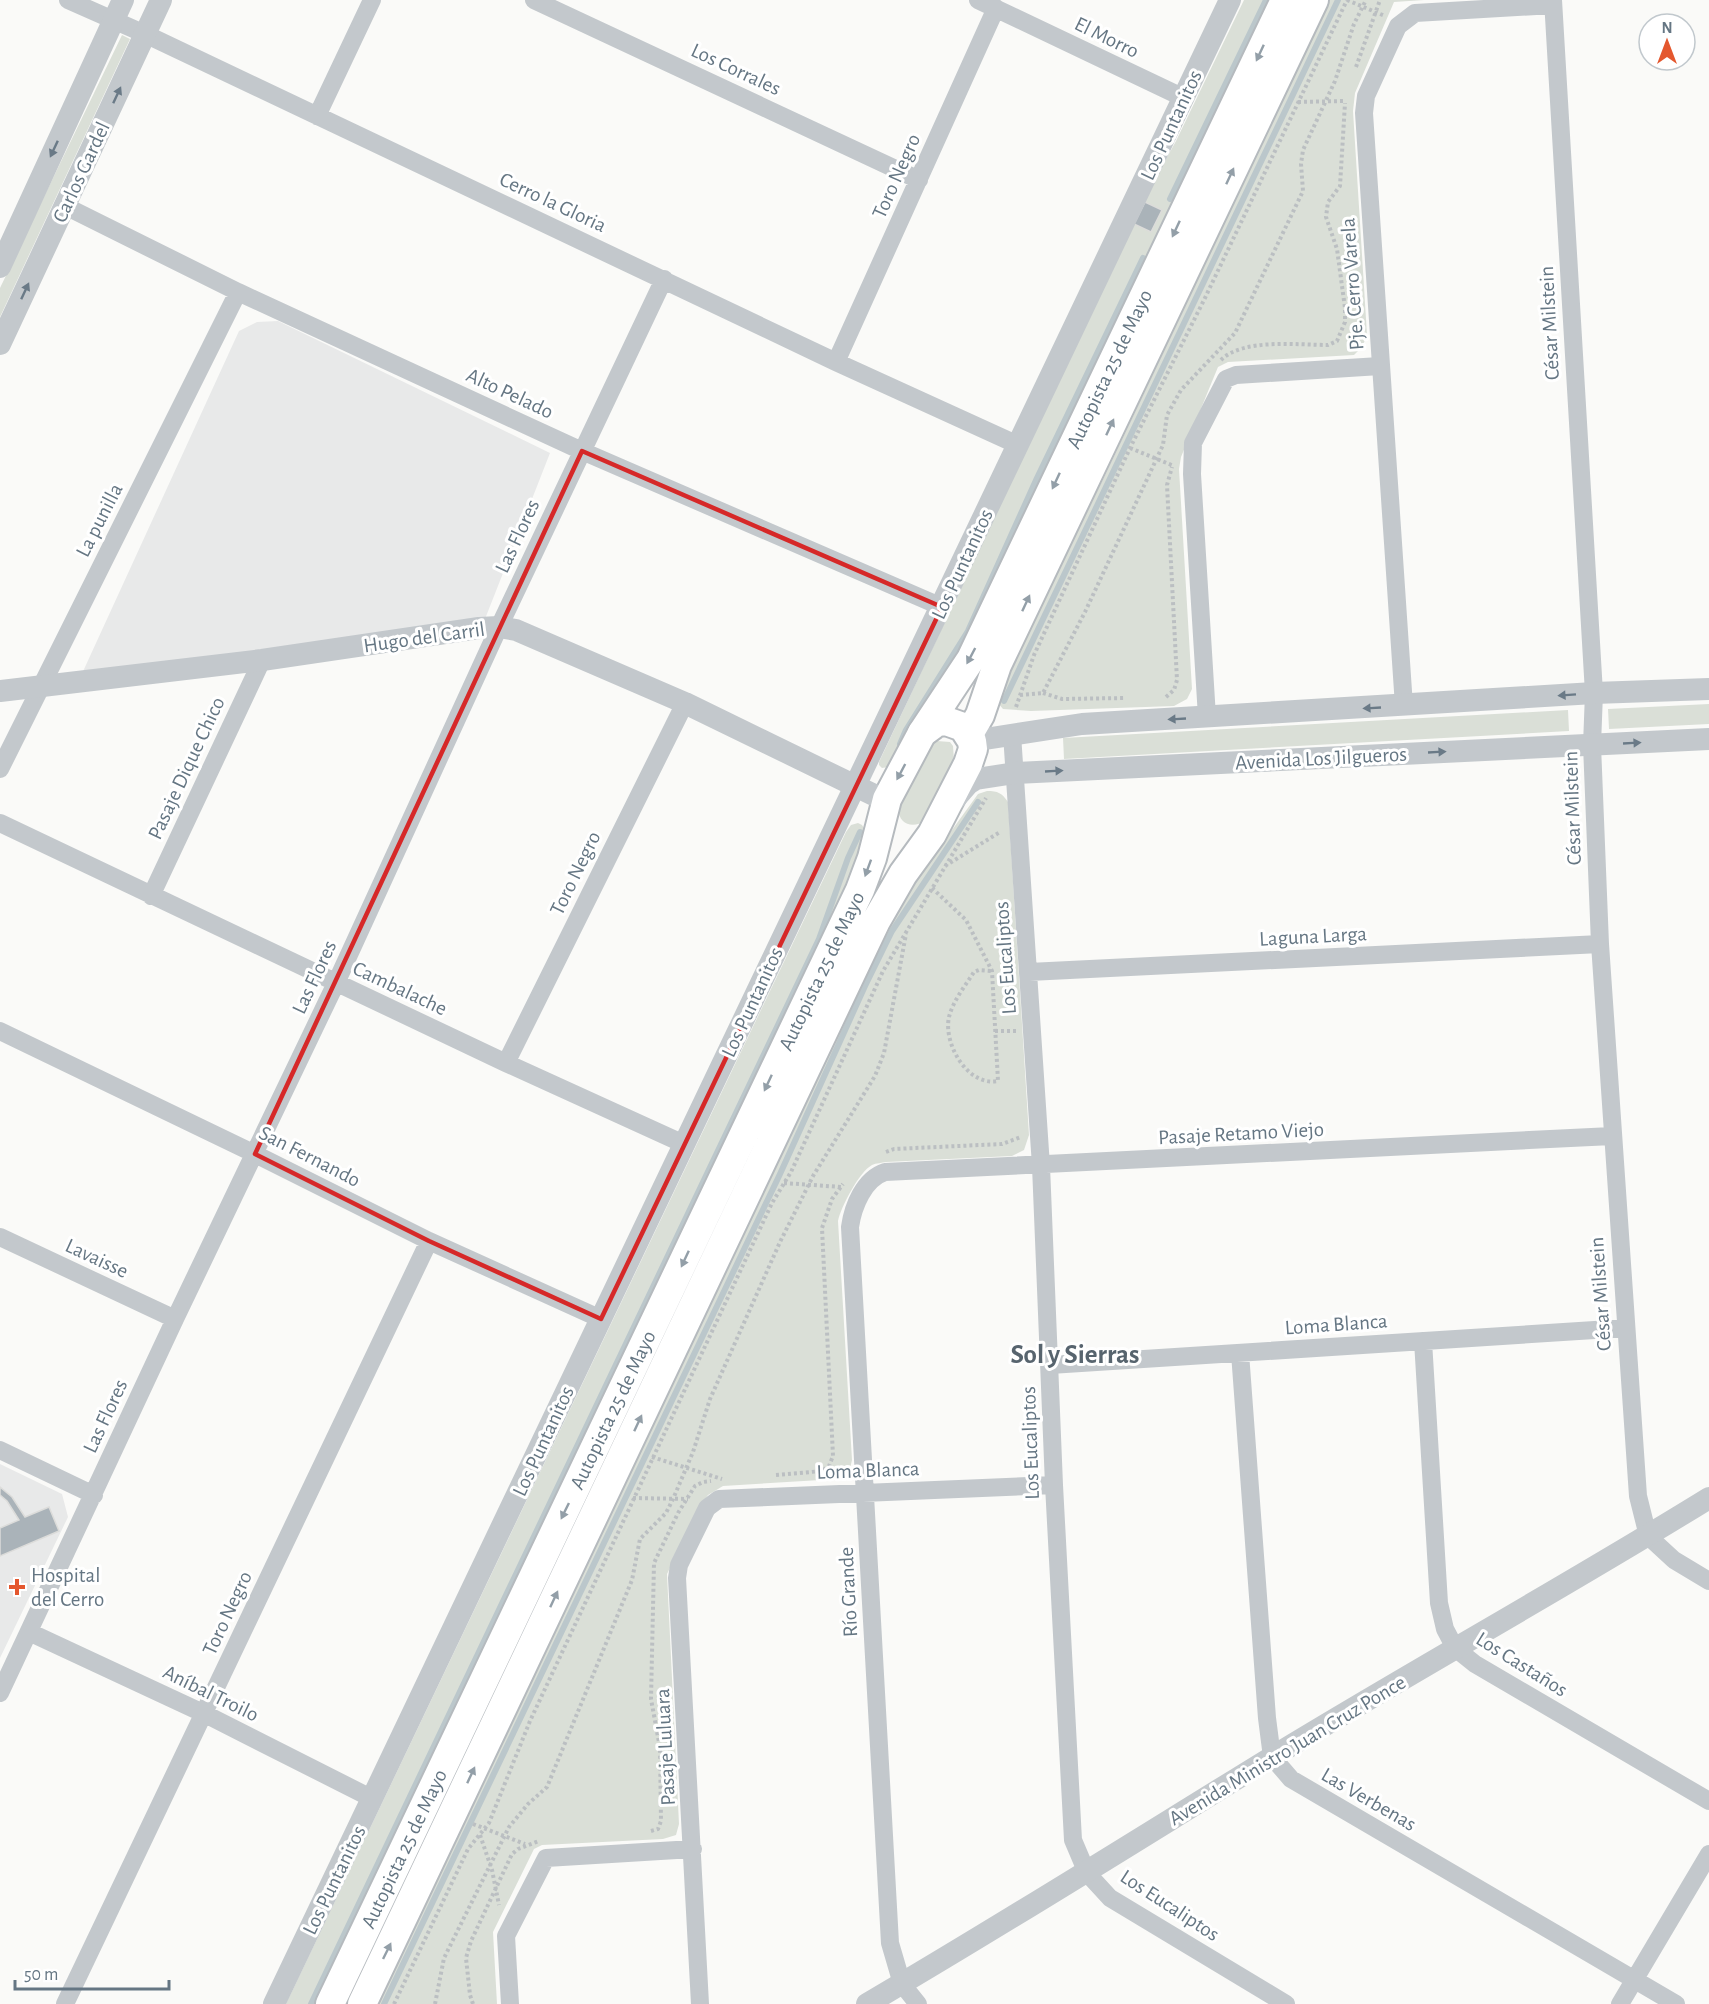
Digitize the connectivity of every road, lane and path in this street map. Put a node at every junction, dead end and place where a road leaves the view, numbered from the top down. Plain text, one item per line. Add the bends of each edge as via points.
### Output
1 (69, 0) edge
2 (161, 0) edge
3 (372, 0) edge
4 (534, 0) edge
5 (978, 0) edge
6 (1230, 0) edge
7 (1285, 0) edge
8 (1314, 0) edge
9 (1347, 0) edge
10 (1366, 0) edge
11 (1553, 2) edge
12 (1363, 7) junction
13 (996, 8) junction
14 (118, 10) edge
15 (1402, 23) junction
16 (145, 34) junction
17 (1184, 98) junction
18 (1366, 100) junction
19 (1326, 101) junction
20 (1298, 102) junction
21 (317, 116) junction
22 (919, 180) junction
23 (65, 206) junction
24 (0, 267) edge
25 (664, 279) junction
26 (238, 292) junction
27 (0, 344) edge
28 (836, 362) junction
29 (1380, 366) junction
30 (1018, 445) junction
31 (1130, 448) junction
32 (582, 451) junction
33 (1156, 459) junction
34 (1192, 474) junction
35 (942, 607) junction
36 (499, 627) junction
37 (262, 660) junction
38 (41, 686) junction
39 (1709, 688) edge
40 (0, 691) edge
41 (1594, 693) junction
42 (1020, 695) junction
43 (685, 703) junction
44 (1404, 706) junction
45 (1016, 707) dead end
46 (1207, 717) junction
47 (922, 733) junction
48 (1012, 734) junction
49 (971, 737) junction
50 (1709, 739) edge
51 (1592, 745) junction
52 (0, 769) edge
53 (1015, 773) junction
54 (855, 785) junction
55 (993, 796) dead end
56 (885, 805) junction
57 (946, 809) junction
58 (0, 824) edge
59 (1006, 828) dead end
60 (932, 834) junction
61 (945, 867) junction
62 (932, 888) junction
63 (151, 896) junction
64 (906, 931) junction
65 (1600, 944) junction
66 (992, 971) junction
67 (1029, 972) junction
68 (336, 983) junction
69 (1016, 1020) dead end
70 (0, 1031) edge
71 (995, 1031) junction
72 (1017, 1031) junction
73 (1018, 1043) dead end
74 (506, 1063) junction
75 (1612, 1136) junction
76 (684, 1144) junction
77 (255, 1154) junction
78 (877, 1156) dead end
79 (1041, 1166) junction
80 (1009, 1167) junction
81 (845, 1180) dead end
82 (870, 1182) junction
83 (784, 1183) junction
84 (809, 1185) junction
85 (841, 1186) junction
86 (0, 1237) edge
87 (429, 1241) junction
88 (601, 1319) junction
89 (175, 1320) junction
90 (1626, 1328) junction
91 (1424, 1341) junction
92 (1240, 1353) junction
93 (1050, 1365) junction
94 (0, 1450) edge
95 (653, 1457) junction
96 (687, 1468) junction
97 (768, 1476) dead end
98 (1054, 1485) junction
99 (865, 1492) junction
100 (94, 1495) junction
101 (633, 1498) junction
102 (1709, 1498) edge
103 (673, 1499) junction
104 (687, 1499) junction
105 (719, 1499) junction
106 (1648, 1536) junction
107 (1709, 1581) edge
108 (29, 1632) junction
109 (1455, 1648) junction
110 (0, 1693) edge
111 (205, 1714) junction
112 (1272, 1757) junction
113 (373, 1798) junction
114 (1709, 1802) edge
115 (485, 1828) junction
116 (650, 1832) dead end
117 (480, 1834) junction
118 (505, 1836) junction
119 (526, 1844) junction
120 (545, 1849) junction
121 (693, 1849) junction
122 (1709, 1854) edge
123 (490, 1865) junction
124 (1087, 1873) junction
125 (496, 1889) junction
126 (506, 1936) junction
127 (1634, 1980) junction
128 (902, 1984) junction
129 (65, 2004) edge
130 (274, 2004) edge
131 (330, 2004) edge
132 (362, 2004) edge
133 (394, 2004) edge
134 (435, 2004) edge
135 (473, 2004) edge
136 (510, 2004) edge
137 (700, 2004) edge
138 (867, 2004) edge
139 (918, 2004) edge
140 (1286, 2004) edge
141 (1620, 2004) edge
142 (1676, 2004) edge

1 - 14 street, Cerro la Gloria
2 - 16 street, Carlos Gardel
3 - 21 street
4 - 22 street, Los Corrales
5 - 13 street, El Morro
6 - 17 street, Los Puntanitos
7 -> 47 main road, Autopista 25 de Mayo via 971,658
49 -> 8 main road, Autopista 25 de Mayo via 997,665
9 - 12 path
9 - 20 path
10 - 12 path
11 - 15 street via 1415,13
11 - 41 street, César Milstein
12 - 15 path
12 - 19 path
13 - 17 street, El Morro
13 - 22 street, Toro Negro
14 - 16 street, Cerro la Gloria
14 -> 24 street, Carlos Gardel
15 - 18 street, Pje. Cerro Varela
16 - 21 street, Cerro la Gloria
23 -> 16 street, Carlos Gardel
17 - 30 street, Los Puntanitos
18 - 19 path
18 - 29 street, Pje. Cerro Varela
19 - 20 path
19 - 33 path via 1304,150 1304,191 1235,333 1187,382 1167,415 1163,445
20 - 31 path
21 - 25 street, Cerro la Gloria
22 - 28 street, Toro Negro
23 - 26 street, Alto Pelado
27 -> 23 street, Carlos Gardel
25 - 28 street, Cerro la Gloria
25 - 32 street, Las Flores
26 - 32 street, Alto Pelado
26 - 38 street, La punilla
28 - 30 street, Cerro la Gloria
29 - 34 street via 1236,375 1226,379 1193,443
29 - 44 street, Pje. Cerro Varela
30 - 35 street, Los Puntanitos
31 - 33 path
31 - 42 path via 1034,655
32 - 35 street, Alto Pelado
32 - 36 street, Las Flores
33 - 34 path
33 - 42 path via 1043,693
34 - 46 street
35 - 54 street, Los Puntanitos
36 - 37 street, Hugo del Carril
36 - 43 street, Hugo del Carril via 516,630
36 - 68 street, Las Flores
37 - 38 street, Hugo del Carril
37 - 63 street, Pasaje Dique Chico
38 - 40 street, Hugo del Carril
38 - 52 street, La punilla
39 - 41 street
41 -> 44 street
41 - 51 street, César Milstein
42 - 45 path
43 - 54 street, Hugo del Carril
43 - 74 street, Toro Negro
44 -> 46 street
46 -> 48 street via 1082,724
47 - 49 main road via 937,722 946,721 955,722
47 -> 56 main road, Autopista 25 de Mayo
48 - 49 street
48 - 53 street, Los Eucaliptos
49 - 57 main road, Autopista 25 de Mayo via 973,749 968,764
51 -> 50 street, Avenida Los Jilgueros
53 -> 51 street, Avenida Los Jilgueros
51 - 65 street, César Milstein
53 - 57 street, Avenida Los Jilgueros via 976,779
53 - 67 street, Los Eucaliptos
54 - 56 street, Hugo del Carril
54 - 76 street, Los Puntanitos
55 - 61 path via 987,796
56 - 60 main road via 887,828 895,837 906,842
56 -> 131 main road, Autopista 25 de Mayo via 860,890
57 - 60 main road, Autopista 25 de Mayo
58 - 63 street, Cambalache
59 - 61 path
132 -> 60 main road, Autopista 25 de Mayo via 876,921
61 - 62 path
62 - 64 path
62 - 66 path via 966,920
63 - 68 street, Cambalache
64 - 83 path
64 - 84 path via 884,1053 875,1076
65 - 67 street, Laguna Larga
65 - 75 street, César Milstein
66 - 71 path
66 - 71 path via 974,972 955,1003 948,1028 949,1039 963,1065 978,1079 990,1082 998,1081
67 - 79 street, Los Eucaliptos
68 - 74 street, Cambalache
68 - 77 street, Las Flores
69 - 72 path
70 - 77 street, San Fernando
71 - 72 path
72 - 73 path
74 - 76 street, Cambalache
75 - 79 street, Pasaje Retamo Viejo
75 - 90 street, César Milstein
76 - 88 street, Los Puntanitos
77 - 87 street, San Fernando
77 - 89 street, Las Flores
78 - 80 path via 894,1149 1002,1144 1023,1137
79 - 80 street, Pasaje Retamo Viejo
79 - 93 street, Los Eucaliptos
80 - 82 street, Pasaje Retamo Viejo via 885,1172
81 - 85 path
82 - 85 path
82 - 99 street, Río Grande via 853,1209 850,1227
83 - 84 path
83 - 95 path
84 - 85 path
84 - 96 path via 710,1399
85 - 97 path via 822,1228 832,1456 829,1467 822,1471
86 - 89 street, Lavaisse
87 - 88 street, San Fernando
87 - 111 street, Toro Negro
88 - 113 street, Los Puntanitos
89 - 100 street, Las Flores
90 - 91 street, Loma Blanca
90 - 106 street, César Milstein via 1638,1496
91 - 92 street, Loma Blanca
91 - 109 street, Los Castaños via 1439,1603 1445,1629
92 - 93 street, Loma Blanca
92 - 112 street
93 - 98 street, Los Eucaliptos
94 - 100 street
95 - 96 path
95 - 101 path
96 - 103 path
96 - 104 path via 725,1480 695,1486
98 - 99 street, Loma Blanca
98 - 124 street, Los Eucaliptos via 1073,1840
99 - 105 street, Loma Blanca
99 - 128 street, Río Grande via 890,1943
100 - 108 street, Las Flores
101 - 103 path
101 - 115 path
102 - 106 street, Avenida Ministro Juan Cruz Ponce
103 - 104 path
103 - 118 path via 666,1513 640,1539 632,1580 547,1787 528,1804
104 - 105 path
104 - 116 path via 654,1563 651,1700 660,1749 661,1821 658,1829
105 - 121 street, Pasaje Luluara via 707,1508 679,1565 677,1578
106 - 107 street via 1674,1560
106 - 109 street, Avenida Ministro Juan Cruz Ponce
108 - 110 street, Las Flores
108 - 111 street, Aníbal Troilo
109 - 112 street, Avenida Ministro Juan Cruz Ponce
109 - 114 street, Los Castaños via 1475,1664
111 - 113 street, Aníbal Troilo
111 - 129 street, Toro Negro
112 - 124 street, Avenida Ministro Juan Cruz Ponce
112 - 127 street, Las Verbenas via 1291,1779
113 - 130 street, Los Puntanitos
115 - 117 path
115 - 118 path
117 - 123 path
117 - 133 path via 468,1849
118 - 119 path
118 - 123 path
119 - 120 path
119 - 120 path via 534,1841
119 - 125 path via 512,1854
120 - 121 street
120 - 126 street
121 - 137 street, Pasaje Luluara
122 - 127 street
123 - 125 path
123 - 134 path via 444,1958
124 - 128 street, Avenida Ministro Juan Cruz Ponce
124 - 140 street, Los Eucaliptos via 1110,1898
125 - 126 path
125 - 135 path via 466,1958
126 - 136 street
127 - 141 street
127 - 142 street, Las Verbenas
128 - 138 street, Avenida Ministro Juan Cruz Ponce
128 - 139 street, Río Grande

